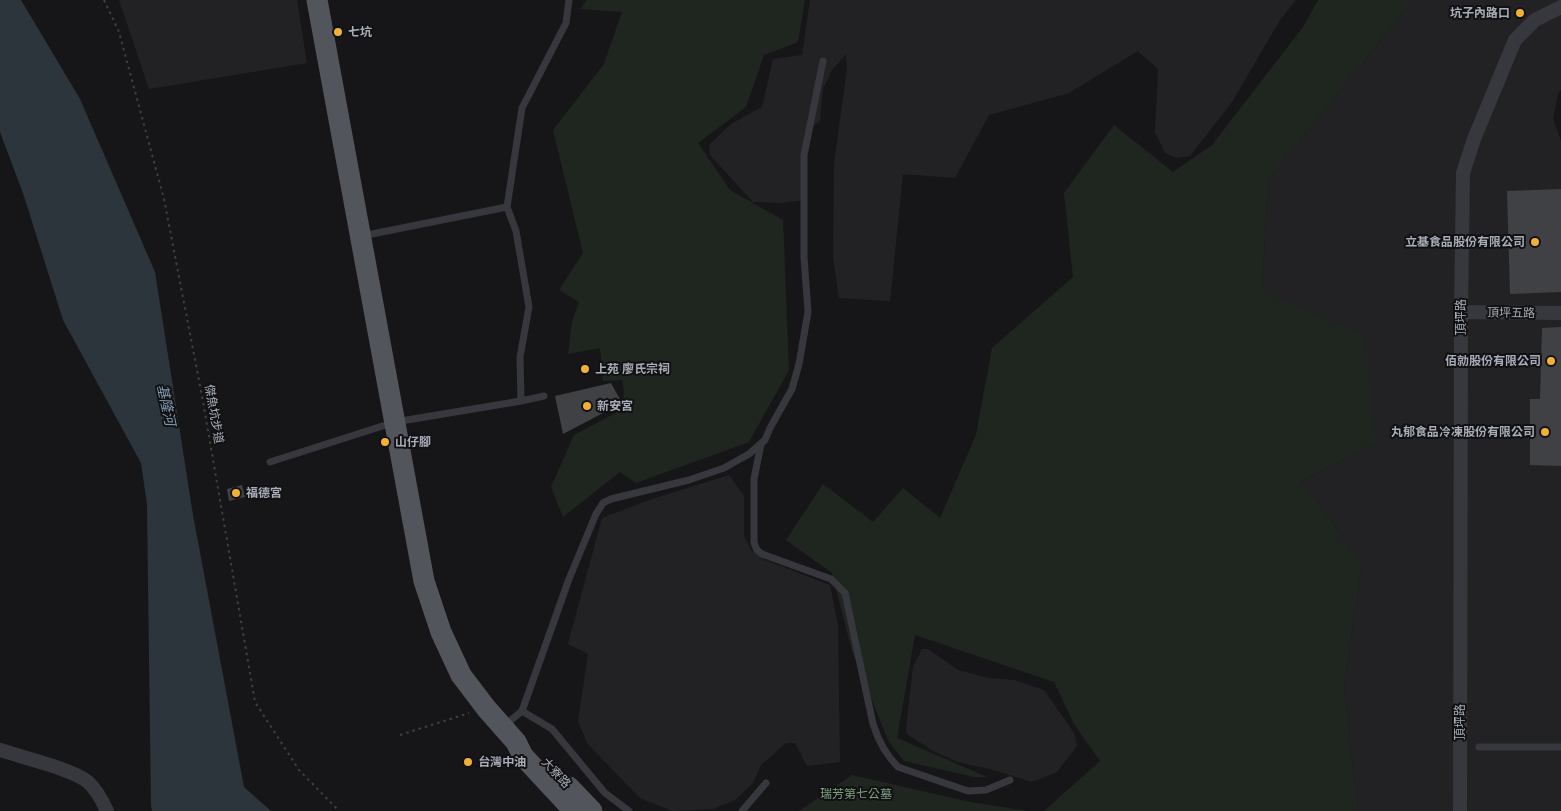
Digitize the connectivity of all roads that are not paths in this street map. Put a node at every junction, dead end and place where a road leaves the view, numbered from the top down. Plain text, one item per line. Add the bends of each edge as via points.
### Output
1 (317, 0) edge
2 (569, 0) edge
3 (1561, 7) edge
4 (824, 61) dead end
5 (507, 207) junction
6 (361, 236) junction
7 (1461, 312) junction
8 (1561, 313) edge
9 (544, 396) dead end
10 (521, 401) junction
11 (395, 422) junction
12 (761, 443) junction
13 (270, 462) dead end
14 (522, 711) junction
15 (500, 724) junction
16 (1561, 747) edge
17 (1479, 748) dead end
18 (0, 750) edge
19 (1010, 780) dead end
20 (766, 783) dead end
21 (107, 811) edge
22 (574, 811) edge
23 (592, 811) edge
24 (629, 811) edge
25 (742, 811) edge
26 (1460, 811) edge

1 - 6 main road
2 - 5 lane via 566,23 522,108
3 - 7 street, 頂坪路 via 1535,20 1515,40 1474,138 1463,173
4 - 12 lane via 804,155 804,257 808,312 792,389
5 - 6 lane
5 - 10 lane via 516,231 529,308 520,357
6 - 11 main road
7 - 8 street, 頂坪五路
7 - 26 street, 頂坪路
9 - 10 lane
10 - 11 lane
11 - 13 lane
11 - 15 main road via 424,581 441,632 461,675
12 - 14 lane via 724,468 603,503 569,579
12 - 19 lane via 754,479 754,543 762,554 831,579 845,593 873,724 892,760 898,767 968,790 986,790
14 - 15 lane
14 - 24 lane via 552,729 605,793
15 - 22 main road, 大寮路 via 523,756
15 - 23 main road, 大寮路 via 532,748
16 - 17 lane
18 - 21 street via 70,772 87,781 98,792
20 - 25 lane

